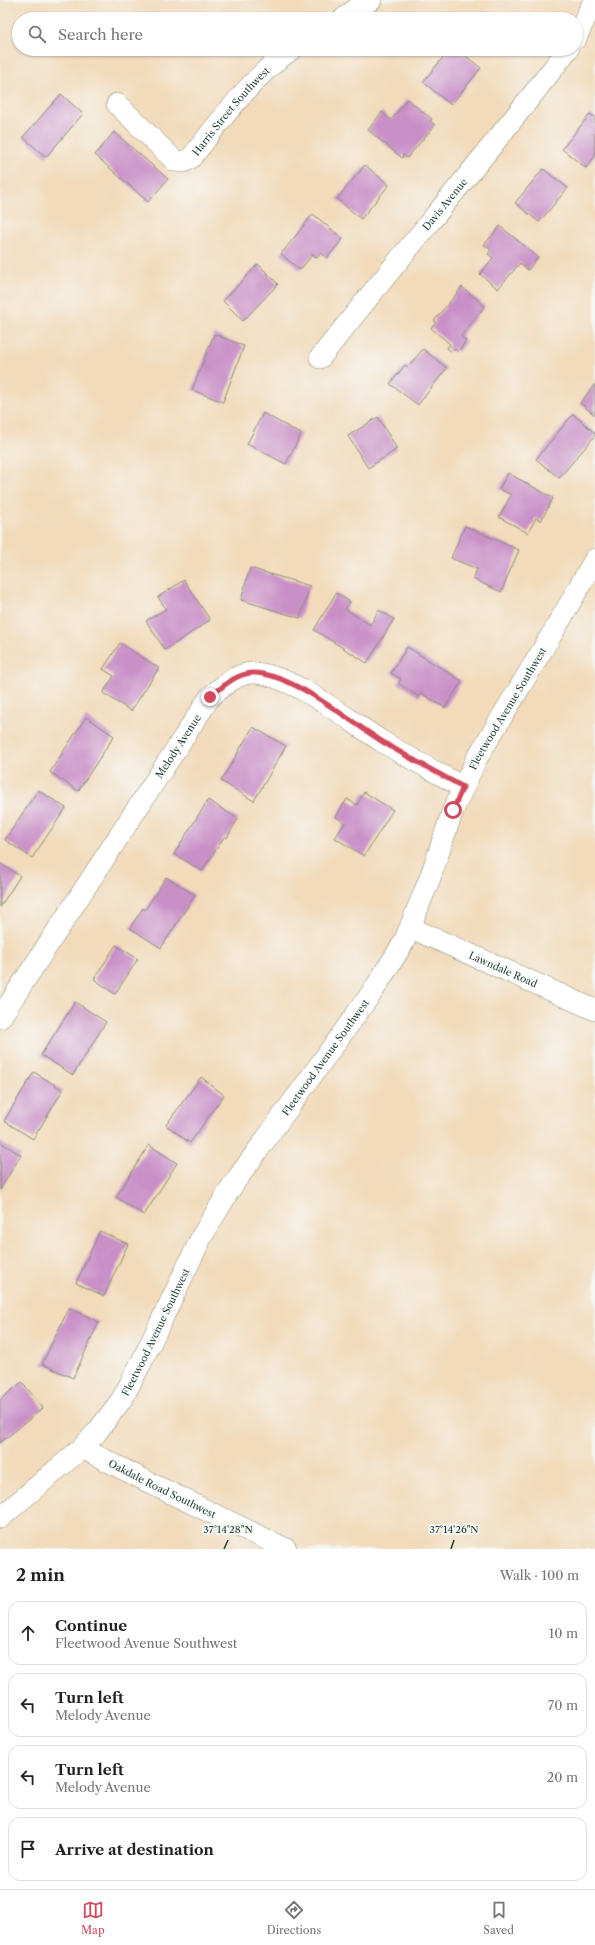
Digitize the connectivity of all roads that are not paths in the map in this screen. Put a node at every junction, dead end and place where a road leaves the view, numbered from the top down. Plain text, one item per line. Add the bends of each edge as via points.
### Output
1 (371, 0) edge
2 (594, 0) edge
3 (352, 12) edge
4 (583, 23) edge
5 (282, 56) edge
6 (563, 56) edge
7 (117, 104) dead end
8 (320, 358) dead end
9 (595, 559) edge
10 (463, 787) junction
11 (411, 928) junction
12 (595, 1010) edge
13 (0, 1018) edge
14 (82, 1448) junction
15 (0, 1518) edge
16 (286, 1549) edge

1 - 3 street
2 - 4 street
5 - 7 street, Harris Street Southwest via 242,94 192,158 184,162 175,160
6 - 8 street, Davis Avenue
9 - 10 street, Fleetwood Avenue Southwest via 477,758
10 - 11 street, Fleetwood Avenue Southwest
10 - 13 street, Melody Avenue via 384,742 304,691 279,679 255,673 244,674 226,683 210,697
11 - 12 street, Lawndale Road
11 - 14 street, Fleetwood Avenue Southwest via 373,991 232,1186 202,1236 122,1399
14 - 15 street, Fleetwood Avenue Southwest
14 - 16 street, Oakdale Road Southwest

